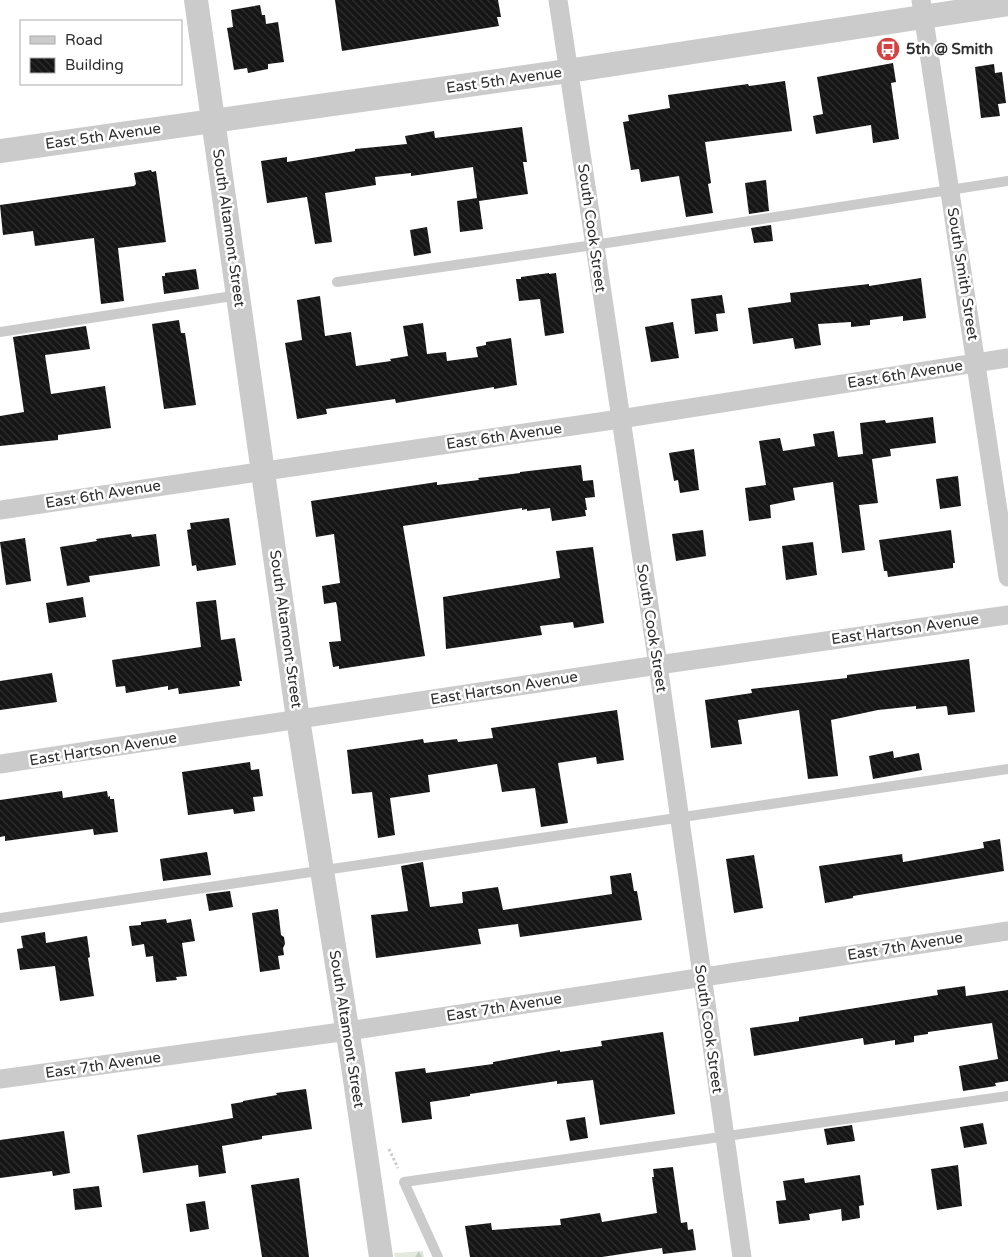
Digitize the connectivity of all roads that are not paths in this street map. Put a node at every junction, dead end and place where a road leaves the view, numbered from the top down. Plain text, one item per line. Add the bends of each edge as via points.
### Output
1 (196, 0) edge
2 (558, 0) edge
3 (1008, 4) edge
4 (922, 8) edge
5 (568, 71) junction
6 (214, 120) junction
7 (0, 151) edge
8 (1008, 181) edge
9 (950, 189) junction
10 (594, 245) junction
11 (337, 282) dead end
12 (239, 295) junction
13 (0, 332) edge
14 (1008, 358) edge
15 (976, 363) junction
16 (620, 419) junction
17 (263, 470) junction
18 (0, 510) edge
19 (1008, 577) edge
20 (1008, 615) edge
21 (658, 664) junction
22 (298, 719) junction
23 (0, 764) edge
24 (1008, 769) edge
25 (679, 818) junction
26 (323, 871) junction
27 (0, 918) edge
28 (1008, 931) edge
29 (702, 977) junction
30 (348, 1030) junction
31 (0, 1079) edge
32 (1008, 1096) edge
33 (724, 1136) junction
34 (381, 1257) edge
35 (438, 1257) edge
36 (742, 1257) edge

1 - 6 street, South Altamont Street
2 - 5 street, South Cook Street
3 - 4 street, East 5th Avenue
4 - 5 street, East 5th Avenue
4 - 9 street, South Smith Street
5 - 6 street, East 5th Avenue
5 - 10 street, South Cook Street
6 - 7 street, East 5th Avenue
6 - 12 street, South Altamont Street
8 - 9 lane
9 - 10 lane
9 - 15 street, South Smith Street
10 - 11 lane
10 - 16 street, South Cook Street
12 - 13 lane
12 - 17 street, South Altamont Street
14 - 15 street, East 6th Avenue
15 - 16 street, East 6th Avenue
15 - 19 street, South Smith Street
16 - 17 street, East 6th Avenue
16 - 21 street, South Cook Street
17 - 18 street, East 6th Avenue
17 - 22 street, South Altamont Street
20 - 21 street, East Hartson Avenue
21 - 22 street, East Hartson Avenue
21 - 25 street, South Cook Street
22 - 23 street, East Hartson Avenue
22 - 26 street, South Altamont Street
24 - 25 lane
25 - 26 lane
25 - 29 street, South Cook Street
26 - 27 lane
26 - 30 street, South Altamont Street
28 - 29 street, East 7th Avenue
29 - 30 street, East 7th Avenue
29 - 33 street, South Cook Street
30 - 31 street, East 7th Avenue
30 - 34 street, South Altamont Street
32 - 33 lane
33 - 35 lane via 404,1182
33 - 36 street, South Cook Street

